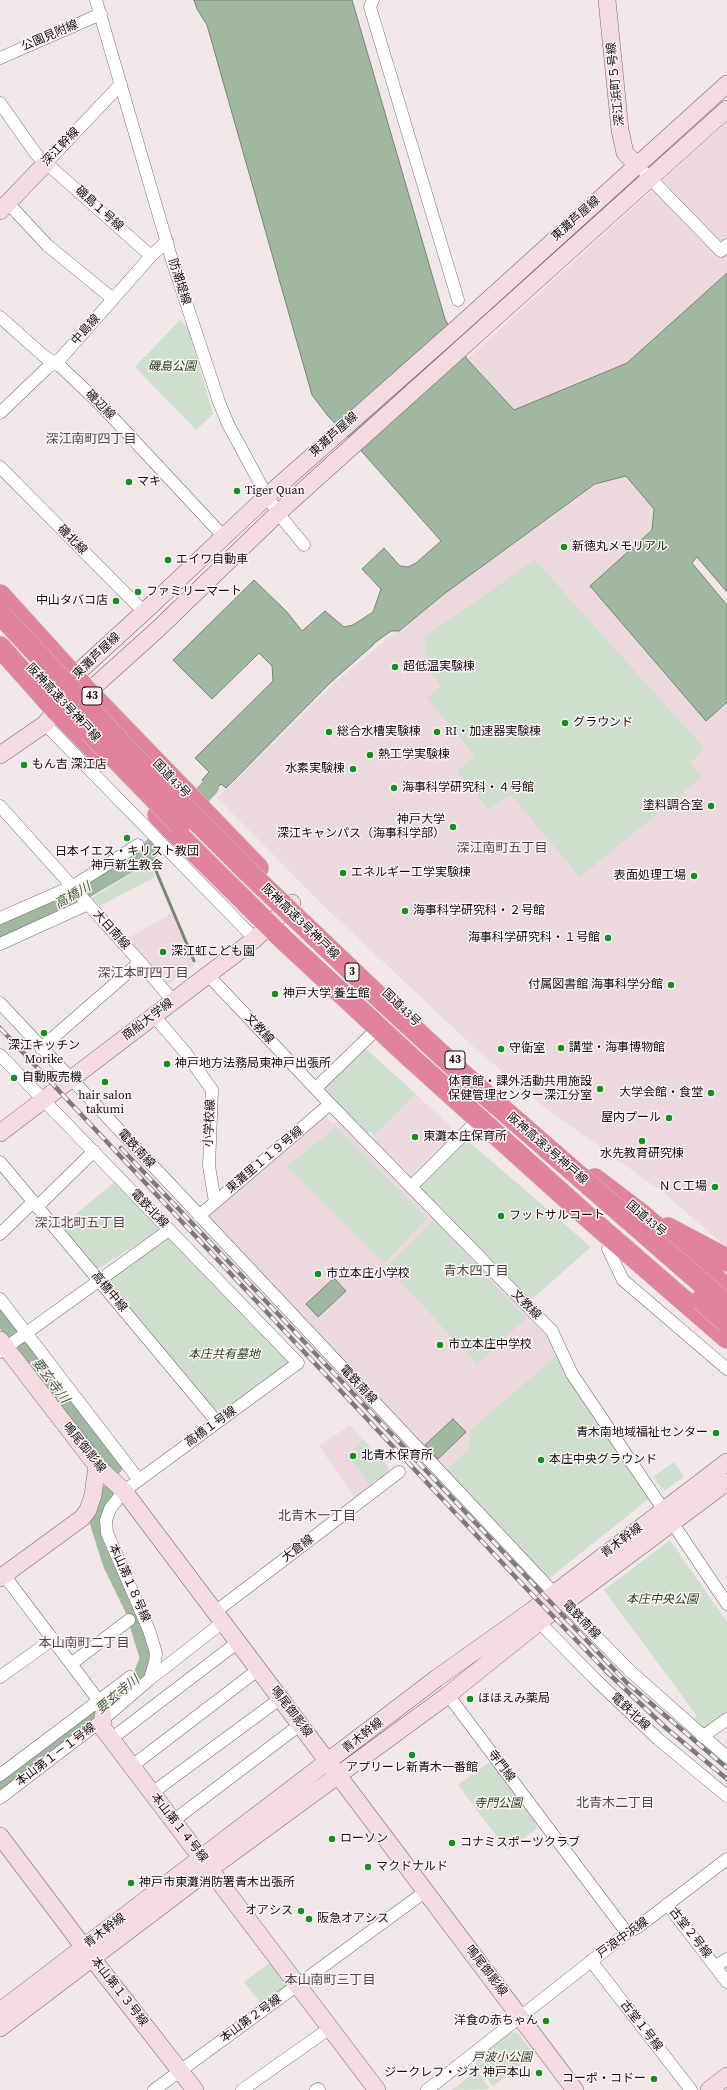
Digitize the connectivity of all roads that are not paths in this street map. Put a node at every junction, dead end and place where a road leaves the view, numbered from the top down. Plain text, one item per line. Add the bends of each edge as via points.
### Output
1 (96, 0) edge
2 (373, 0) edge
3 (607, 0) edge
4 (101, 14) junction
5 (0, 58) edge
6 (121, 84) junction
7 (727, 84) edge
8 (0, 103) edge
9 (727, 109) edge
10 (46, 162) junction
11 (636, 164) junction
12 (650, 178) junction
13 (3, 206) edge
14 (167, 241) junction
15 (727, 245) edge
16 (151, 256) junction
17 (114, 299) junction
18 (458, 300) dead end
19 (0, 317) edge
20 (54, 362) junction
21 (0, 413) edge
22 (0, 467) edge
23 (267, 496) junction
24 (278, 513) junction
25 (224, 537) junction
26 (304, 545) dead end
27 (0, 595) edge
28 (144, 612) junction
29 (0, 614) edge
30 (0, 636) edge
31 (0, 647) edge
32 (74, 676) junction
33 (88, 692) junction
34 (50, 717) junction
35 (0, 755) edge
36 (0, 806) edge
37 (138, 845) dead end
38 (74, 887) junction
39 (88, 903) junction
40 (292, 903) junction
41 (0, 918) edge
42 (262, 932) junction
43 (0, 944) edge
44 (140, 962) junction
45 (208, 975) junction
46 (173, 1001) junction
47 (0, 1003) edge
48 (154, 1016) junction
49 (378, 1028) junction
50 (41, 1048) junction
51 (0, 1055) edge
52 (71, 1079) junction
53 (316, 1088) junction
54 (44, 1099) junction
55 (330, 1104) junction
56 (479, 1119) junction
57 (0, 1132) edge
58 (94, 1151) junction
59 (0, 1162) edge
60 (411, 1187) junction
61 (215, 1202) junction
62 (35, 1204) junction
63 (641, 1214) junction
64 (199, 1216) junction
65 (591, 1220) junction
66 (169, 1230) junction
67 (0, 1234) edge
68 (608, 1249) junction
69 (727, 1261) edge
70 (727, 1277) edge
71 (98, 1280) junction
72 (727, 1289) edge
73 (0, 1299) edge
74 (727, 1305) edge
75 (727, 1323) edge
76 (727, 1338) edge
77 (12, 1341) edge
78 (727, 1351) edge
79 (298, 1363) joint
80 (727, 1368) edge
81 (217, 1422) junction
82 (727, 1462) edge
83 (97, 1466) junction
84 (399, 1472) dead end
85 (139, 1480) junction
86 (721, 1485) edge
87 (124, 1491) junction
88 (669, 1516) junction
89 (2, 1577) edge
90 (560, 1598) junction
91 (727, 1604) edge
92 (219, 1617) junction
93 (129, 1620) dead end
94 (539, 1622) junction
95 (52, 1639) junction
96 (238, 1642) junction
97 (71, 1664) junction
98 (259, 1670) junction
99 (0, 1677) edge
100 (130, 1677) dead end
101 (150, 1679) junction
102 (448, 1695) junction
103 (281, 1698) junction
104 (101, 1710) junction
105 (727, 1718) edge
106 (301, 1724) junction
107 (702, 1737) junction
108 (111, 1739) junction
109 (727, 1757) edge
110 (132, 1766) junction
111 (334, 1768) junction
112 (0, 1775) edge
113 (152, 1793) junction
114 (727, 1796) edge
115 (0, 1798) edge
116 (173, 1822) junction
117 (0, 1836) edge
118 (727, 1859) edge
119 (206, 1864) junction
120 (426, 1891) junction
121 (667, 1904) junction
122 (627, 1933) junction
123 (88, 1952) junction
124 (727, 1959) edge
125 (591, 1961) junction
126 (716, 1966) junction
127 (727, 1982) edge
128 (298, 1985) junction
129 (0, 2011) edge
130 (520, 2017) junction
131 (0, 2028) edge
132 (330, 2028) junction
133 (181, 2070) junction
134 (727, 2076) edge
135 (247, 2089) edge
136 (154, 2090) edge
137 (195, 2090) edge
138 (316, 2090) edge
139 (319, 2090) edge
140 (377, 2090) edge
141 (427, 2090) edge
142 (575, 2090) edge
143 (691, 2090) edge
144 (709, 2090) edge

1 - 4 street, 防潮堤線
2 - 18 street via 370,7
3 - 11 street, 深江浜町５号線 via 620,130 625,153
4 - 5 street, 公園見附線
4 - 6 street, 防潮堤線
6 - 10 street, 深江幹線
6 - 14 street, 防潮堤線
7 - 11 street, 東灘芦屋線
8 - 10 street, 磯島１号線 via 32,148
9 - 12 street, 東灘芦屋線
10 - 13 street, 深江幹線
10 - 16 street, 磯島１号線
11 - 12 street
11 - 23 street, 東灘芦屋線 via 456,329 336,432
12 - 15 street via 721,251
12 - 24 street, 東灘芦屋線
13 - 17 street
14 - 16 street, 中島線
14 - 23 street, 防潮堤線 via 219,402
16 - 17 street, 中島線
17 - 20 street, 中島線 via 61,358
19 - 20 street, 磯辺線
20 - 21 street, 中島線
20 - 25 street, 磯辺線 via 100,404
22 - 28 street, 磯北線
23 - 24 street, 防潮堤線
23 - 25 street, 東灘芦屋線
24 - 26 street, 防潮堤線
24 - 33 street, 東灘芦屋線 via 158,629
25 - 28 street, 東灘芦屋線
27 - 32 highway, 国道43号 / 43
28 - 32 street, 東灘芦屋線
29 - 74 highway, 阪神高速3号神戸線 / 3, bridge via 147,771 375,994 471,1082
30 - 75 highway, 阪神高速3号神戸線 / 3, bridge via 136,781 372,1009 607,1220
31 - 34 highway, 43
32 - 33 highway, 国道43号 / 43
32 - 34 street, 東灘芦屋線
33 - 34 street, 東灘芦屋線
33 - 40 highway, 国道43号 / 43
34 - 35 street
34 - 42 highway, 43
36 - 38 street, 大日南線
37 - 38 street
38 - 39 street, 大日南線
38 - 41 street
39 - 43 street
39 - 44 street, 大日南線
40 - 42 street, 商船大学線
40 - 63 highway, 国道43号 / 43 via 463,1068 539,1135
42 - 45 street, 商船大学線
42 - 49 highway, 43
44 - 46 street, 大日南線
44 - 50 street
45 - 46 street, 商船大学線
45 - 53 street, 文教線
46 - 48 street, 商船大学線
47 - 50 street, 電鉄南線
48 - 52 street, 商船大学線
48 - 61 street, 小学校線 via 212,1090 209,1166
49 - 53 street
49 - 56 highway, 43
50 - 52 street, 電鉄南線
51 - 54 street, 電鉄北線
52 - 54 street, 商船大学線
52 - 64 street, 電鉄南線
53 - 55 street, 文教線
54 - 57 street, 商船大学線
54 - 58 street, 電鉄北線
55 - 60 street, 文教線
55 - 61 street, 東灘里１１９号線
56 - 60 street
56 - 65 highway, 43
58 - 62 street
58 - 66 street, 電鉄北線
59 - 62 street, 高橋中線
60 - 88 street, 文教線 via 552,1331 572,1374
61 - 64 street, 東灘里１１９号線
62 - 67 street
62 - 71 street, 高橋中線
63 - 69 highway via 691,1239
63 - 70 highway
63 - 72 highway, 国道43号 / 43
64 - 90 street, 電鉄南線
65 - 68 highway
65 - 76 highway, 43
66 - 71 street
66 - 79 street, 電鉄北線
68 - 78 highway
68 - 80 street via 623,1280
71 - 77 street
71 - 81 street, 高橋中線
73 - 77 street, 鳴尾御影線
77 - 83 street, 鳴尾御影線
77 - 85 street, 鳴尾御影線
79 - 81 street, 高橋１号線
81 - 85 street, 高橋１号線
82 - 86 street, 青木幹線
83 - 87 street, 鳴尾御影線
83 - 89 street via 93,1495 85,1514
84 - 92 street, 大倉線
85 - 87 street, 高橋１号線
86 - 88 street, 青木幹線
87 - 92 street, 鳴尾御影線
87 - 101 street, 本山第１８号線 via 110,1509 106,1520 107,1532 149,1630 156,1653 156,1662
88 - 90 street, 青木幹線
88 - 91 street, 文教線
89 - 95 street
90 - 94 street, 青木幹線
90 - 107 street, 電鉄南線 via 629,1670
90 - 111 street, 青木幹線 via 437,1678
92 - 96 street, 鳴尾御影線
92 - 101 street, 本山第１－１号線
93 - 97 street
94 - 102 street, 青木幹線
94 - 114 street, 電鉄北線 via 658,1739
95 - 97 street
95 - 99 street
96 - 98 street, 鳴尾御影線
96 - 108 street
97 - 104 street
98 - 103 street, 鳴尾御影線
98 - 110 street
100 - 104 street
101 - 104 street, 本山第１－１号線
102 - 111 street, 青木幹線
102 - 122 street, 寺門線
103 - 106 street, 鳴尾御影線
103 - 113 street
104 - 108 street, 本山第１４号線 via 102,1727
104 - 112 street
104 - 115 street, 本山第１－１号線
105 - 107 street
106 - 111 street, 鳴尾御影線
106 - 116 street
107 - 109 street, 電鉄南線
108 - 110 street, 本山第１４号線
110 - 113 street, 本山第１４号線
111 - 119 street, 青木幹線
111 - 120 street, 鳴尾御影線
113 - 116 street, 本山第１４号線
116 - 119 street, 本山第１４号線
117 - 123 street, 本山第１３号線
118 - 121 street, 戸浪中浜線
119 - 123 street, 青木幹線
119 - 128 street, 本山第１４号線
120 - 128 street, 本山第２号線
120 - 130 street, 鳴尾御影線
121 - 122 street, 戸浪中浜線
121 - 126 street, 古堂２号線
122 - 125 street, 戸浪中浜線
123 - 129 street, 青木幹線
123 - 131 street, 青木幹線
123 - 133 street, 本山第１３号線
124 - 126 street
125 - 130 street, 戸浪中浜線
125 - 143 street, 古堂１号線
126 - 127 street, 古堂２号線
128 - 132 street, 本山第１４号線
128 - 133 street, 本山第２号線
130 - 141 street, 戸浪中浜線
130 - 142 street, 鳴尾御影線
132 - 135 street
132 - 140 street, 本山第１４号線
133 - 136 street, 本山第２号線
133 - 137 street, 本山第１３号線
134 - 144 street
138 - 139 street

